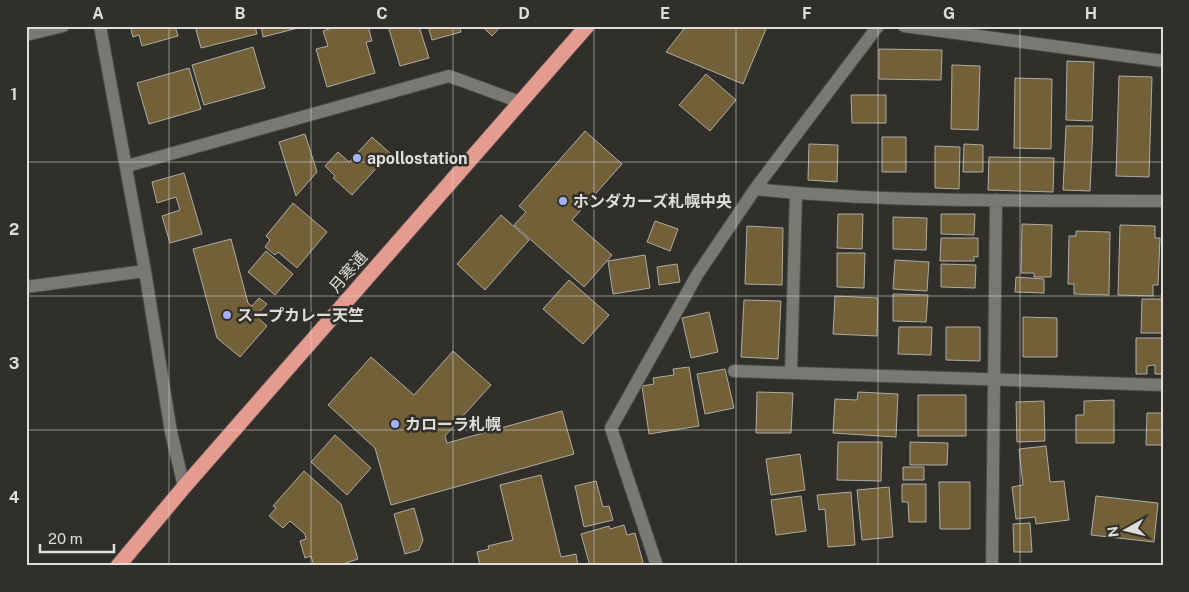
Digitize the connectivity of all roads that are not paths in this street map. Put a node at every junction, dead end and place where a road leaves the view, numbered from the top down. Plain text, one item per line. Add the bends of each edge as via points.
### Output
1 (63, 26) edge
2 (100, 26) edge
3 (878, 26) edge
4 (904, 26) edge
5 (578, 29) edge
6 (26, 35) edge
7 (1163, 61) edge
8 (520, 102) junction
9 (127, 166) junction
10 (755, 188) junction
11 (796, 193) junction
12 (996, 200) junction
13 (1163, 201) edge
14 (145, 270) junction
15 (26, 287) edge
16 (734, 371) dead end
17 (791, 372) junction
18 (993, 379) junction
19 (1163, 385) edge
20 (184, 487) junction
21 (118, 566) edge
22 (657, 566) edge
23 (992, 566) edge

1 - 6 street
2 - 9 street
3 - 10 street
4 - 7 street
5 - 8 highway, 月寒通
8 - 9 street via 449,76
8 - 20 highway, 月寒通
9 - 14 street
10 - 11 street
10 - 22 street via 697,274 611,428
11 - 12 street
11 - 17 street
12 - 13 street
12 - 18 street
14 - 15 street
14 - 20 street via 171,432
16 - 17 street
17 - 18 street
18 - 19 street
18 - 23 street
20 - 21 highway, 月寒通

